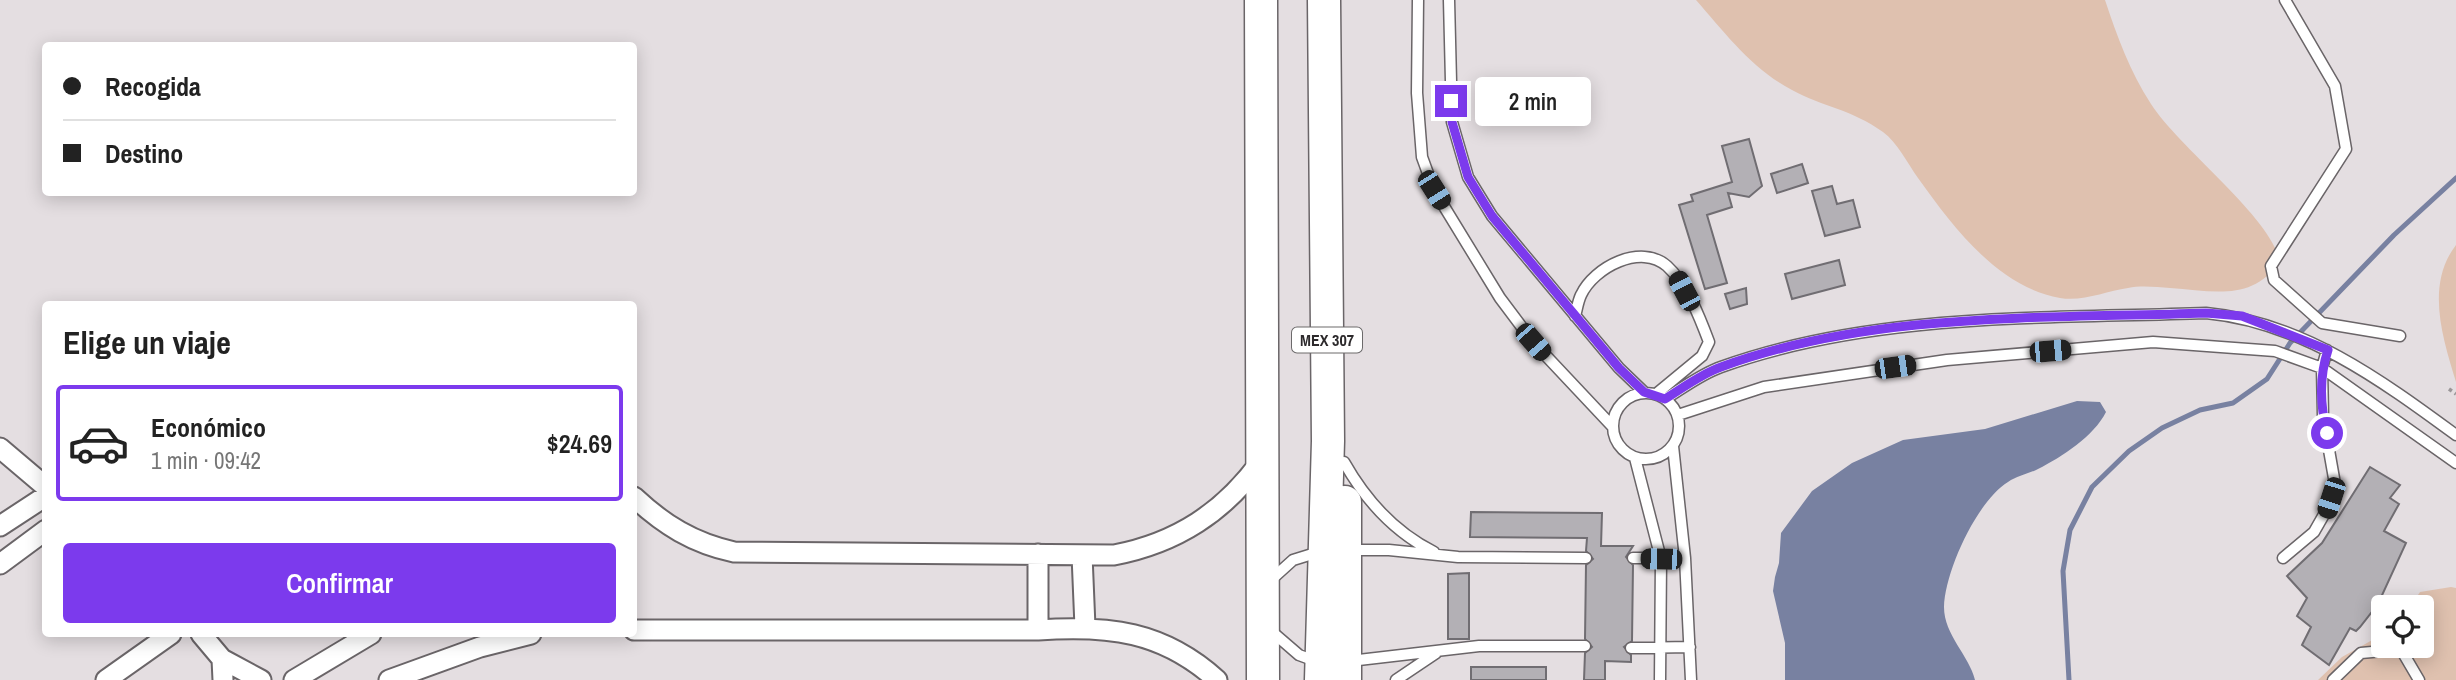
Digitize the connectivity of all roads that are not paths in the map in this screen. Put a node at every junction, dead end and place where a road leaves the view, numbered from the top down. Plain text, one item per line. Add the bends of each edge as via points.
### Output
1 (1261, 0) edge
2 (1324, 0) edge
3 (1341, 0) edge
4 (1418, 0) edge
5 (1449, 0) edge
6 (2285, 0) edge
7 (1575, 316) junction
8 (2400, 336) dead end
9 (2328, 350) junction
10 (2322, 368) junction
11 (1644, 392) junction
12 (1660, 396) junction
13 (1678, 415) junction
14 (1612, 426) junction
15 (2456, 435) edge
16 (1672, 446) junction
17 (0, 448) edge
18 (1635, 458) junction
19 (1262, 460) junction
20 (1345, 462) junction
21 (2456, 463) edge
22 (42, 484) edge
23 (42, 499) edge
24 (637, 499) edge
25 (0, 526) edge
26 (42, 533) edge
27 (1334, 551) junction
28 (1038, 554) junction
29 (1082, 555) junction
30 (1440, 555) junction
31 (1586, 558) dead end
32 (1633, 558) dead end
33 (1685, 558) junction
34 (2283, 558) dead end
35 (1661, 559) junction
36 (0, 564) edge
37 (1263, 590) junction
38 (1263, 622) junction
39 (1085, 627) junction
40 (637, 630) edge
41 (1038, 630) junction
42 (167, 637) edge
43 (204, 637) edge
44 (366, 637) edge
45 (519, 637) edge
46 (1585, 646) dead end
47 (1690, 647) junction
48 (1632, 648) dead end
49 (1442, 649) junction
50 (1658, 649) junction
51 (2371, 651) edge
52 (2406, 658) edge
53 (222, 659) junction
54 (1333, 671) edge
55 (106, 680) edge
56 (223, 680) edge
57 (261, 680) edge
58 (294, 680) edge
59 (389, 680) edge
60 (1217, 680) edge
61 (1263, 680) edge
62 (1396, 680) edge
63 (1660, 680) edge
64 (1690, 680) edge
65 (2333, 680) edge
66 (2419, 680) edge

1 - 19 highway
2 - 27 highway, MEX 307 via 1328,442
3 - 20 highway
4 - 14 lane via 1422,157 1434,190 1500,298 1533,342
5 - 7 lane via 1452,122 1468,177 1492,216
6 - 8 lane via 2335,86 2346,149 2271,266 2274,280 2322,323
7 - 11 lane
7 - 12 lane via 1581,293 1598,273 1621,260 1645,256 1665,264 1677,278 1709,342 1702,356
9 - 10 lane
9 - 12 lane via 2242,316 2206,313 1981,321 1804,343 1718,368
9 - 15 lane via 2374,375
10 - 13 lane via 2275,351 2153,342 1947,359 1764,387
10 - 21 lane
10 - 34 lane via 2323,416 2335,484 2314,532
11 - 12 lane
11 - 14 lane via 1618,407
12 - 13 lane
13 - 16 lane
14 - 18 lane via 1618,446
16 - 18 lane via 1656,458
16 - 33 lane
17 - 22 street
18 - 35 lane
19 - 29 street via 1213,513 1175,537 1125,553
19 - 37 highway
20 - 27 highway
20 - 30 lane via 1382,515 1409,538
23 - 25 street
24 - 28 street via 676,531 734,552
26 - 36 street
27 - 30 lane
27 - 37 lane via 1293,561
27 - 54 highway
28 - 29 street
28 - 41 street
29 - 39 street
30 - 31 lane
32 - 35 lane
33 - 35 lane
33 - 47 lane
35 - 50 lane
37 - 38 highway
38 - 54 lane via 1299,655
38 - 61 highway
39 - 41 street
39 - 60 street via 1118,630 1160,643
40 - 41 street
42 - 55 street
43 - 53 street
44 - 58 street
45 - 59 street
46 - 49 lane
47 - 50 lane
47 - 64 lane
48 - 50 lane
49 - 54 lane
49 - 62 lane
50 - 63 lane
51 - 65 lane via 2361,653
52 - 66 lane
53 - 56 street
53 - 57 street

